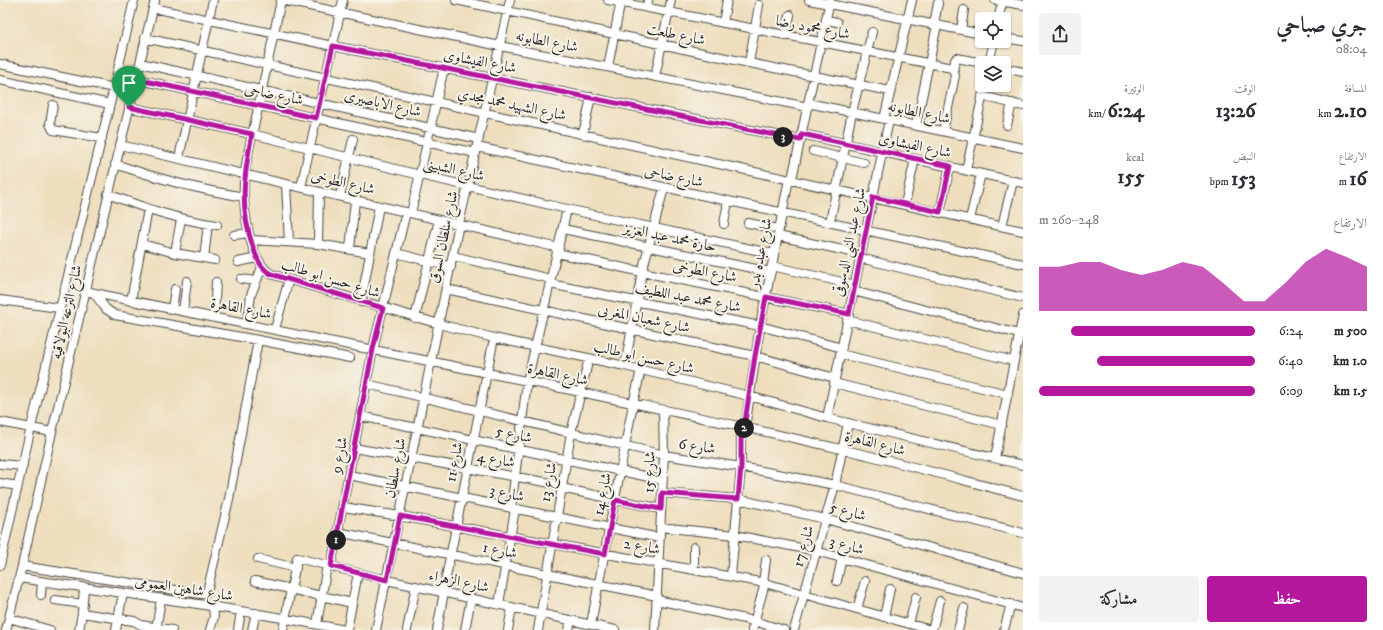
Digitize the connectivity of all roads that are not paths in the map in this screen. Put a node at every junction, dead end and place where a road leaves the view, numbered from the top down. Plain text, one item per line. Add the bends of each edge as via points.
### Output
1 (134, 0) edge
2 (213, 0) edge
3 (281, 0) edge
4 (343, 0) edge
5 (456, 0) edge
6 (510, 0) edge
7 (608, 0) edge
8 (671, 0) edge
9 (726, 0) edge
10 (809, 0) edge
11 (912, 0) edge
12 (1000, 0) edge
13 (621, 1) edge
14 (830, 2) edge
15 (938, 3) dead end
16 (154, 4) edge
17 (648, 4) edge
18 (759, 5) dead end
19 (1023, 5) edge
20 (964, 10) dead end
21 (340, 12) junction
22 (507, 12) junction
23 (668, 12) junction
24 (999, 12) edge
25 (790, 15) dead end
26 (209, 19) junction
27 (907, 19) junction
28 (826, 20) junction
29 (836, 22) dead end
30 (723, 23) junction
31 (935, 25) junction
32 (755, 30) junction
33 (961, 30) junction
34 (872, 32) dead end
35 (274, 33) junction
36 (975, 33) edge
37 (614, 35) junction
38 (786, 36) junction
39 (145, 38) junction
40 (1011, 39) edge
41 (1023, 41) edge
42 (821, 43) junction
43 (662, 45) junction
44 (333, 46) junction
45 (500, 46) junction
46 (202, 51) junction
47 (866, 52) junction
48 (898, 58) junction
49 (975, 62) edge
50 (140, 63) junction
51 (749, 63) junction
52 (0, 64) edge
53 (929, 64) junction
54 (267, 65) junction
55 (608, 67) junction
56 (444, 68) junction
57 (953, 68) junction
58 (1011, 69) edge
59 (1023, 72) edge
60 (197, 76) junction
61 (814, 76) junction
62 (655, 77) junction
63 (326, 78) junction
64 (492, 78) junction
65 (136, 79) junction
66 (0, 80) edge
67 (858, 84) junction
68 (114, 88) junction
69 (262, 90) junction
70 (193, 91) junction
71 (890, 91) junction
72 (983, 92) edge
73 (982, 96) junction
74 (591, 97) junction
75 (436, 102) junction
76 (320, 103) junction
77 (1012, 103) junction
78 (110, 104) junction
79 (53, 105) dead end
80 (258, 105) junction
81 (808, 105) junction
82 (1023, 106) edge
83 (129, 107) junction
84 (485, 112) junction
85 (852, 112) junction
86 (316, 118) junction
87 (187, 120) junction
88 (887, 120) junction
89 (1007, 125) dead end
90 (916, 126) junction
91 (430, 128) junction
92 (943, 131) junction
93 (252, 134) junction
94 (583, 134) junction
95 (801, 137) junction
96 (102, 138) junction
97 (353, 138) dead end
98 (973, 138) junction
99 (479, 139) junction
100 (427, 142) junction
101 (845, 143) junction
102 (120, 144) junction
103 (310, 148) junction
104 (1023, 148) edge
105 (476, 150) junction
106 (813, 151) dead end
107 (882, 152) junction
108 (348, 157) junction
109 (179, 158) junction
110 (843, 158) junction
111 (914, 159) junction
112 (864, 163) dead end
113 (115, 164) junction
114 (950, 166) junction
115 (966, 170) junction
116 (245, 174) junction
117 (981, 174) junction
118 (420, 175) junction
119 (791, 179) junction
120 (1013, 180) junction
121 (1023, 183) edge
122 (286, 184) junction
123 (468, 186) junction
124 (301, 187) junction
125 (664, 188) junction
126 (837, 189) junction
127 (320, 192) junction
128 (108, 194) junction
129 (340, 196) junction
130 (244, 197) junction
131 (873, 197) junction
132 (355, 200) junction
133 (728, 201) junction
134 (905, 204) junction
135 (379, 206) junction
136 (148, 209) junction
137 (568, 209) junction
138 (409, 212) junction
139 (783, 212) junction
140 (940, 212) junction
141 (181, 219) junction
142 (970, 219) junction
143 (439, 220) junction
144 (748, 222) dead end
145 (830, 222) junction
146 (208, 224) junction
147 (460, 224) junction
148 (724, 224) dead end
149 (217, 225) dead end
150 (1002, 226) junction
151 (653, 228) junction
152 (563, 229) junction
153 (866, 230) junction
154 (1023, 231) edge
155 (779, 233) junction
156 (234, 235) dead end
157 (250, 237) junction
158 (290, 242) junction
159 (142, 244) junction
160 (318, 244) junction
161 (648, 247) junction
162 (350, 249) junction
163 (558, 250) junction
164 (175, 253) junction
165 (370, 253) junction
166 (396, 253) junction
167 (774, 254) junction
168 (453, 256) junction
169 (861, 256) junction
170 (204, 258) junction
171 (257, 258) junction
172 (215, 260) dead end
173 (428, 261) junction
174 (238, 262) dead end
175 (1023, 264) edge
176 (451, 267) junction
177 (262, 268) junction
178 (771, 269) junction
179 (642, 272) junction
180 (241, 279) dead end
181 (289, 279) junction
182 (187, 281) dead end
183 (256, 281) junction
184 (216, 282) dead end
185 (551, 282) junction
186 (854, 288) junction
187 (175, 289) dead end
188 (446, 289) junction
189 (85, 291) junction
190 (94, 293) junction
191 (766, 297) junction
192 (1023, 298) edge
193 (0, 300) edge
194 (131, 301) junction
195 (636, 301) junction
196 (361, 302) junction
197 (60, 308) junction
198 (383, 308) junction
199 (172, 309) junction
200 (183, 311) junction
201 (544, 311) junction
202 (1023, 315) edge
203 (214, 317) junction
204 (848, 317) junction
205 (414, 318) junction
206 (247, 324) junction
207 (439, 324) junction
208 (760, 326) junction
209 (275, 329) junction
210 (631, 329) junction
211 (1019, 334) junction
212 (494, 338) junction
213 (258, 340) junction
214 (536, 346) junction
215 (373, 349) junction
216 (841, 351) junction
217 (755, 356) junction
218 (350, 358) dead end
219 (590, 358) junction
220 (1014, 361) junction
221 (431, 362) junction
222 (625, 366) junction
223 (641, 370) junction
224 (486, 374) junction
225 (835, 381) junction
226 (527, 382) junction
227 (367, 384) junction
228 (580, 393) junction
229 (1008, 394) junction
230 (749, 396) junction
231 (424, 398) junction
232 (633, 404) junction
233 (479, 410) junction
234 (664, 410) junction
235 (360, 416) junction
236 (827, 418) junction
237 (522, 421) junction
238 (0, 422) edge
239 (848, 423) junction
240 (1002, 425) junction
241 (31, 427) junction
242 (418, 428) junction
243 (743, 428) junction
244 (52, 432) junction
245 (571, 433) junction
246 (473, 440) junction
247 (625, 446) junction
248 (354, 448) junction
249 (518, 449) junction
250 (843, 449) junction
251 (664, 455) junction
252 (412, 458) junction
253 (995, 458) junction
254 (566, 460) junction
255 (0, 464) edge
256 (1023, 465) edge
257 (23, 466) junction
258 (741, 467) junction
259 (467, 468) junction
260 (620, 471) junction
261 (349, 475) junction
262 (515, 477) junction
263 (662, 480) junction
264 (0, 483) edge
265 (835, 485) junction
266 (18, 486) junction
267 (406, 486) junction
268 (561, 487) junction
269 (662, 493) junction
270 (1023, 496) edge
271 (462, 498) junction
272 (738, 499) junction
273 (615, 500) junction
274 (343, 507) junction
275 (513, 508) junction
276 (661, 509) junction
277 (400, 516) junction
278 (556, 517) junction
279 (825, 519) junction
280 (456, 526) junction
281 (610, 528) junction
282 (660, 528) junction
283 (338, 532) junction
284 (1023, 532) edge
285 (735, 535) junction
286 (510, 536) junction
287 (660, 538) junction
288 (394, 543) junction
289 (552, 544) junction
290 (694, 547) dead end
291 (816, 551) junction
292 (450, 554) junction
293 (605, 554) junction
294 (842, 558) junction
295 (258, 559) dead end
296 (766, 560) dead end
297 (659, 564) junction
298 (0, 565) edge
299 (505, 565) junction
300 (22, 566) junction
301 (329, 566) junction
302 (296, 568) junction
303 (694, 569) junction
304 (358, 573) junction
305 (547, 573) junction
306 (1023, 573) edge
307 (731, 576) junction
308 (19, 578) junction
309 (387, 580) junction
310 (256, 581) dead end
311 (837, 581) dead end
312 (42, 582) junction
313 (865, 582) dead end
314 (764, 583) junction
315 (599, 584) junction
316 (416, 586) junction
317 (84, 588) junction
318 (292, 589) junction
319 (890, 589) dead end
320 (444, 592) junction
321 (123, 593) junction
322 (804, 594) junction
323 (41, 595) dead end
324 (322, 596) junction
325 (916, 597) dead end
326 (471, 598) junction
327 (657, 598) junction
328 (161, 599) junction
329 (56, 600) dead end
330 (940, 601) dead end
331 (352, 603) junction
332 (83, 604) junction
333 (498, 604) junction
334 (1011, 604) junction
335 (213, 607) junction
336 (512, 607) junction
337 (964, 608) dead end
338 (1023, 608) edge
339 (858, 609) junction
340 (241, 611) junction
341 (82, 613) junction
342 (256, 613) junction
343 (541, 613) junction
344 (884, 617) junction
345 (9, 618) junction
346 (118, 618) junction
347 (286, 618) junction
348 (572, 620) junction
349 (754, 621) junction
350 (909, 624) junction
351 (585, 626) edge
352 (321, 627) edge
353 (156, 629) edge
354 (6, 630) edge
355 (50, 630) edge
356 (79, 630) edge
357 (116, 630) edge
358 (172, 630) edge
359 (210, 630) edge
360 (238, 630) edge
361 (252, 630) edge
362 (283, 630) edge
363 (346, 630) edge
364 (376, 630) edge
365 (407, 630) edge
366 (437, 630) edge
367 (465, 630) edge
368 (508, 630) edge
369 (538, 630) edge
370 (569, 630) edge
371 (615, 630) edge
372 (655, 630) edge
373 (752, 630) edge
374 (784, 630) edge
375 (794, 630) edge
376 (932, 630) edge
377 (958, 630) edge
378 (1004, 630) edge

1 - 68 street, شارع الترعه البولاقيه
2 - 26 street
3 - 21 street, شارع الطابونه
3 - 35 street
4 - 21 street
5 - 22 street, شارع طلعت
6 - 22 street, شارع سلطان السوق
7 - 13 street, شارع محمود رضا
8 - 23 street
9 - 30 street
10 - 14 street
11 - 27 street, شارع عبد النبى الدسوقى
12 - 19 street
12 - 24 street
13 - 17 street, شارع محمود رضا
13 - 37 street
14 - 27 street
14 - 28 street, شارع عبده بدر
15 - 31 street
16 - 26 street, شارع الفيشاوى
16 - 39 street, شارع الترعه البولاقيه
17 - 23 street, شارع محمود رضا
18 - 32 street
20 - 33 street
21 - 44 street
21 - 45 street, شارع الطابونه
22 - 37 street, شارع طلعت
22 - 45 street, شارع سلطان السوق
23 - 30 street, شارع محمود رضا
23 - 43 street
25 - 38 street
26 - 35 street, شارع الفيشاوى
26 - 46 street
27 - 31 street
27 - 48 street, شارع عبد النبى الدسوقى
28 - 29 street
28 - 42 street, شارع عبده بدر
30 - 32 street, شارع محمود رضا
31 - 33 street
31 - 53 street
32 - 38 street, شارع محمود رضا
32 - 51 street
33 - 36 street
34 - 47 street
35 - 44 street, شارع الفيشاوى
35 - 54 street
37 - 43 street, شارع طلعت
37 - 55 street
38 - 42 street, شارع محمود رضا
39 - 46 street, شارع الشهيد محمد مجدي
39 - 50 street, شارع الترعه البولاقيه
40 - 41 street
42 - 47 street, شارع محمود رضا
42 - 61 street, شارع عبده بدر
43 - 51 street, شارع طلعت
43 - 62 street
44 - 56 street, شارع الفيشاوى
44 - 63 street
45 - 55 street, شارع الطابونه
45 - 64 street, شارع سلطان السوق
46 - 54 street, شارع الشهيد محمد مجدي
46 - 60 street
47 - 48 street, شارع محمود رضا
47 - 67 street
48 - 53 street, شارع محمود رضا
48 - 71 street, شارع عبد النبى الدسوقى
49 - 57 street via 957,58
50 - 60 street, شارع الاباصيرى
50 - 65 street, شارع الترعه البولاقيه
51 - 61 street, شارع طلعت
52 - 68 street
53 - 57 street, شارع محمود رضا
53 - 90 street
54 - 63 street, شارع الشهيد محمد مجدي
54 - 69 street
55 - 62 street, شارع الطابونه
56 - 64 street, شارع الفيشاوى
56 - 75 street, شارع 9
57 - 92 street via 955,76
58 - 59 street
60 - 69 street, شارع الاباصيرى
60 - 70 street
61 - 67 street, شارع طلعت
61 - 81 street, شارع عبده بدر
62 - 81 street, شارع الطابونه
63 - 75 street, شارع الشهيد محمد مجدي
63 - 76 street
64 - 74 street, شارع الفيشاوى
64 - 84 street, شارع سلطان السوق
65 - 70 street, شارع ضاحى
65 - 83 street, شارع الترعه البولاقيه
66 - 78 street
67 - 71 street, شارع طلعت
67 - 85 street
68 - 78 street, شارع الترعه البولاقيه
69 - 76 street, شارع الاباصيرى
69 - 80 street
70 - 80 street, شارع ضاحى
70 - 87 street
71 - 88 street, شارع عبد النبى الدسوقى
72 - 73 street
73 - 77 street
73 - 98 street
74 - 94 street
74 - 95 street, شارع الفيشاوى
75 - 84 street, شارع الشهيد محمد مجدي
75 - 91 street, شارع 9
76 - 86 street
76 - 91 street, شارع الاباصيرى
77 - 82 street
77 - 89 street
78 - 96 street, شارع الترعه البولاقيه
79 - 96 street via 50,124 53,130
80 - 86 street, شارع ضاحى
80 - 93 street
81 - 85 street, شارع الطابونه
81 - 95 street, شارع عبده بدر
83 - 87 street, شارع الشبينى
83 - 102 street, شارع الترعه البولاقيه
84 - 94 street, شارع الشهيد محمد مجدي
84 - 99 street, شارع سلطان السوق
85 - 88 street, شارع الطابونه
85 - 101 street
86 - 100 street, شارع ضاحى
86 - 103 street
87 - 93 street, شارع الشبينى
87 - 109 street
88 - 90 street, شارع الطابونه
88 - 107 street, شارع عبد النبى الدسوقى
90 - 92 street, شارع الطابونه
91 - 99 street, شارع الاباصيرى
91 - 100 street, شارع 9
92 - 98 street, شارع الطابونه
93 - 103 street, شارع الشبينى
93 - 116 street
94 - 119 street, شارع الشهيد محمد مجدي
95 - 101 street, شارع الفيشاوى
95 - 119 street, شارع عبده بدر
96 - 197 street, شارع الترعه البولاقيه
97 - 108 street
98 - 104 street, شارع الطابونه
98 - 115 street
99 - 105 street, شارع سلطان السوق
100 - 105 street, شارع ضاحى
100 - 118 street, شارع 9
101 - 107 street, شارع الفيشاوى
101 - 110 street
102 - 109 street, شارع الطوخى
102 - 113 street, شارع الترعه البولاقيه
103 - 108 street, شارع الشبينى
103 - 124 street
105 - 123 street, شارع سلطان السوق
105 - 125 street, شارع ضاحى
106 - 110 street
107 - 111 street, شارع الفيشاوى
107 - 131 street, شارع عبد النبى الدسوقى
108 - 118 street, شارع الشبينى
108 - 129 street
109 - 116 street, شارع الطوخى
110 - 112 street
110 - 126 street
111 - 114 street, شارع الفيشاوى
111 - 134 street
113 - 128 street, شارع الترعه البولاقيه
113 - 130 street via 177,184
114 - 115 street, شارع الفيشاوى
114 - 140 street
115 - 117 street, شارع الفيشاوى
116 - 122 street, شارع الطوخى
116 - 130 street
117 - 120 street, شارع الفيشاوى
117 - 142 street
118 - 123 street, شارع الشبينى
118 - 138 street, شارع 9
119 - 126 street, شارع الشهيد محمد مجدي
119 - 139 street, شارع عبده بدر
120 - 121 street, شارع الفيشاوى
120 - 150 street
122 - 124 street, شارع الطوخى
122 - 158 street
123 - 137 street, شارع الشبينى
123 - 147 street, شارع سلطان السوق
124 - 127 street, شارع الطوخى
125 - 133 street, شارع ضاحى
125 - 151 street
126 - 131 street, شارع الشهيد محمد مجدي
126 - 145 street
127 - 129 street, شارع الطوخى
127 - 160 street
128 - 136 street
128 - 189 street, شارع الترعه البولاقيه
129 - 132 street, شارع الطوخى
130 - 157 street
131 - 134 street, شارع الشهيد محمد مجدي
131 - 153 street, شارع عبد النبى الدسوقى
132 - 135 street, شارع الطوخى
132 - 162 street
133 - 139 street, شارع ضاحى
133 - 148 street
134 - 140 street, شارع الشهيد محمد مجدي
135 - 138 street, شارع الطوخى
135 - 165 street
136 - 141 street
136 - 159 street
137 - 151 street, شارع الشبينى
137 - 152 street
138 - 143 street, شارع الطوخى
138 - 166 street, شارع 9
139 - 145 street, شارع ضاحى
139 - 155 street, شارع عبده بدر
140 - 142 street, شارع الشهيد محمد مجدي
141 - 146 street
141 - 164 street
142 - 150 street, شارع الشهيد محمد مجدي
143 - 147 street, شارع الطوخى
143 - 173 street
144 - 155 street
145 - 153 street, شارع ضاحى
146 - 149 street
146 - 170 street
147 - 163 street, شارع الطوخى
147 - 168 street, شارع سلطان السوق
150 - 154 street, شارع الشهيد محمد مجدي
151 - 161 street
151 - 167 street, شارع الشبينى
152 - 161 street, حارة محمد عبد العزيز
152 - 163 street
153 - 169 street, شارع عبد النبى الدسوقى
153 - 175 street, شارع ضاحى
155 - 167 street, شارع عبده بدر
155 - 169 street
156 - 157 street
157 - 158 street
157 - 171 street
158 - 160 street
159 - 164 street
159 - 194 street
160 - 162 street
161 - 178 street, حارة محمد عبد العزيز
161 - 179 street
162 - 165 street
163 - 179 street, شارع الطوخى
163 - 185 street
164 - 170 street
165 - 196 street
166 - 173 street
166 - 198 street, شارع 9
167 - 178 street, شارع عبده بدر
168 - 176 street, شارع سلطان السوق
168 - 185 street, شارع محمد عبد اللطيف
169 - 186 street, شارع عبد النبى الدسوقى
169 - 192 street
170 - 172 street
171 - 174 street
171 - 177 street
173 - 176 street
173 - 205 street
176 - 188 street, شارع سلطان السوق
177 - 181 street, شارع حسن ابو طالب via 271,274
177 - 183 street
178 - 186 street, حارة محمد عبد العزيز
178 - 191 street, شارع عبده بدر
179 - 191 street, شارع الطوخى
179 - 195 street
180 - 183 street
181 - 196 street, شارع حسن ابو طالب
181 - 209 street
182 - 200 street
183 - 206 street via 248,309
184 - 203 street
185 - 195 street, شارع محمد عبد اللطيف
185 - 201 street
186 - 204 street, شارع عبد النبى الدسوقى
186 - 211 street, حارة محمد عبد العزيز
187 - 199 street
188 - 201 street, شارع شعبان المغربى
188 - 207 street, شارع سلطان السوق
189 - 190 street, شارع القاهرة
189 - 244 street, شارع الترعه البولاقيه
190 - 194 street, شارع القاهرة
190 - 213 street via 108,312 115,315
191 - 204 street, شارع الطوخى
191 - 208 street, شارع عبده بدر
193 - 197 street
194 - 199 street, شارع القاهرة
195 - 208 street, شارع محمد عبد اللطيف
195 - 210 street
196 - 198 street, شارع حسن ابو طالب
197 - 241 street, شارع الترعه البولاقيه
198 - 205 street, شارع حسن ابو طالب
198 - 215 street, شارع 9
199 - 200 street, شارع القاهرة
200 - 203 street, شارع القاهرة
201 - 210 street, شارع شعبان المغربى
201 - 214 street
202 - 211 street
203 - 206 street, شارع القاهرة
204 - 216 street, شارع عبد النبى الدسوقى
204 - 220 street, شارع الطوخى
205 - 207 street, شارع حسن ابو طالب
206 - 209 street, شارع القاهرة
207 - 212 street, شارع حسن ابو طالب
207 - 221 street, شارع سلطان السوق
208 - 216 street, شارع محمد عبد اللطيف
208 - 217 street, شارع عبده بدر
209 - 215 street, شارع القاهرة
210 - 217 street, شارع شعبان المغربى
210 - 222 street
211 - 220 street
212 - 214 street, شارع حسن ابو طالب
212 - 224 street, شارع 11
213 - 218 street
213 - 300 street via 229,499 207,592 201,594
214 - 219 street, شارع حسن ابو طالب
214 - 226 street
215 - 221 street, شارع القاهرة
215 - 227 street, شارع 9
216 - 225 street, شارع عبد النبى الدسوقى
216 - 229 street, شارع محمد عبد اللطيف
217 - 225 street, شارع شعبان المغربى
217 - 230 street, شارع عبده بدر
219 - 222 street, شارع حسن ابو طالب
219 - 228 street, شارع 13
220 - 229 street
221 - 224 street, شارع القاهرة
221 - 231 street, شارع سلطان
222 - 223 street, شارع حسن ابو طالب
223 - 230 street, شارع حسن ابو طالب
223 - 232 street, شارع 14
224 - 226 street, شارع القاهرة
224 - 233 street, شارع 11
225 - 236 street, شارع عبد النبى الدسوقى
225 - 240 street, شارع شعبان المغربى
226 - 228 street, شارع القاهرة
226 - 237 street
227 - 231 street, شارع 6
227 - 235 street, شارع 9
228 - 232 street, شارع القاهرة
228 - 245 street, شارع 13
229 - 240 street
230 - 236 street, شارع حسن ابو طالب
230 - 243 street, شارع عبده بدر
231 - 233 street, شارع 6
231 - 242 street, شارع سلطان
232 - 234 street, شارع القاهرة
232 - 247 street, شارع 14
233 - 237 street, شارع 6
233 - 246 street, شارع 11
234 - 243 street, شارع القاهرة
234 - 251 street, شارع 15
235 - 242 street, شارع 5
235 - 248 street, شارع 9
236 - 239 street, شارع حسن ابو طالب
237 - 245 street, شارع 6
237 - 249 street
238 - 241 street
239 - 250 street, شارع 17
239 - 253 street, شارع حسن ابو طالب
240 - 253 street
241 - 244 street
241 - 257 street, شارع الترعه البولاقيه
242 - 246 street, شارع 5
242 - 252 street, شارع سلطان
243 - 250 street, شارع القاهرة
243 - 258 street, شارع عبده بدر
244 - 300 street, شارع الترعه البولاقيه
245 - 247 street, شارع 6
245 - 254 street, شارع 13
246 - 249 street, شارع 5
246 - 259 street, شارع 11
247 - 251 street, شارع 6
247 - 260 street, شارع 14
248 - 252 street, شارع 4
248 - 261 street, شارع 9
249 - 254 street, شارع 5
249 - 262 street
250 - 265 street, شارع 17
250 - 270 street, شارع القاهرة
251 - 258 street, شارع 6
251 - 263 street, شارع 15
252 - 259 street, شارع 4
252 - 267 street, شارع سلطان
253 - 256 street, شارع حسن ابو طالب
254 - 260 street, شارع 5
254 - 268 street, شارع 13
255 - 257 street
257 - 266 street, شارع الترعه البولاقيه
258 - 265 street, شارع 6
258 - 272 street, شارع عبده بدر
259 - 262 street, شارع 4
259 - 271 street, شارع 11
260 - 263 street, شارع 5
260 - 273 street, شارع 14
261 - 267 street, شارع 3
261 - 274 street, شارع 9
262 - 268 street, شارع 4
262 - 275 street
263 - 269 street, شارع 15
264 - 266 street
265 - 279 street, شارع 17
265 - 284 street, شارع 6
266 - 298 street, شارع الترعه البولاقيه
267 - 271 street, شارع 3
267 - 277 street, شارع سلطان
268 - 273 street, شارع 4
268 - 278 street, شارع 13
269 - 272 street, شارع 5
269 - 276 street, شارع 15
271 - 275 street, شارع 3
271 - 280 street, شارع 11
272 - 279 street, شارع 5
272 - 285 street, شارع عبده بدر
273 - 276 street, شارع 4
273 - 281 street, شارع 14
274 - 277 street, شارع 2
274 - 283 street, شارع 9
275 - 278 street, شارع 3
275 - 286 street
276 - 282 street, شارع 15
277 - 280 street, شارع 2
277 - 288 street, شارع سلطان
278 - 281 street, شارع 3
278 - 289 street, شارع 13
279 - 291 street, شارع 17
279 - 306 street, شارع 5
280 - 286 street, شارع 2
280 - 292 street, شارع 11
281 - 287 street, شارع 3
281 - 293 street, شارع 14
282 - 285 street, شارع 3
282 - 287 street, شارع 15
283 - 288 street, شارع 1
283 - 301 street, شارع 9
285 - 291 street, شارع 3
285 - 307 street, شارع عبده بدر
286 - 289 street, شارع 2
286 - 299 street
287 - 297 street, شارع 15
288 - 292 street, شارع 1
288 - 309 street, شارع سلطان
289 - 293 street, شارع 2
289 - 305 street, شارع 13
290 - 303 street
291 - 294 street, شارع 3
291 - 322 street, شارع 17
292 - 299 street, شارع 1
292 - 320 street, شارع 11
293 - 297 street, شارع 2
293 - 315 street, شارع 14
294 - 311 street
294 - 334 street, شارع 3
295 - 302 street
296 - 314 street
297 - 303 street, شارع 2
297 - 327 street, شارع 15
299 - 305 street, شارع 1
299 - 333 street
300 - 308 street, شارع الترعه البولاقيه
301 - 302 street, شارع الزهراء via 297,558
301 - 304 street, شارع الزهراء
301 - 324 street, شارع 9
302 - 318 street
303 - 307 street, شارع 2
304 - 309 street, شارع الزهراء
304 - 331 street
305 - 315 street, شارع 1
305 - 343 street, شارع 13
307 - 314 street, شارع 2
308 - 312 street, شارع شاهين العمومى
308 - 345 street, شارع الترعه البولاقيه
309 - 316 street, شارع الزهراء
309 - 364 street, شارع سلطان
310 - 318 street
312 - 317 street, شارع شاهين العمومى
312 - 323 street
313 - 339 street
314 - 322 street, شارع 2
314 - 349 street
315 - 327 street, شارع 1
315 - 351 street, شارع 14
316 - 320 street, شارع الزهراء
316 - 365 street
317 - 321 street, شارع شاهين العمومى
317 - 332 street
318 - 324 street
318 - 347 street
319 - 344 street
320 - 326 street, شارع الزهراء
320 - 366 street, شارع 11
321 - 328 street, شارع شاهين العمومى
321 - 346 street
322 - 339 street, شارع 2
322 - 375 street, شارع 17
324 - 331 street
324 - 352 street, شارع 9
325 - 350 street
326 - 333 street, شارع الزهراء
326 - 367 street
327 - 349 street, شارع 1
327 - 372 street, شارع 15
328 - 335 street, شارع شاهين العمومى
328 - 353 street
329 - 332 street
330 - 376 street
331 - 363 street
332 - 341 street
333 - 336 street, شارع الزهراء
334 - 338 street, شارع 3
334 - 378 street
335 - 340 street, شارع شاهين العمومى
335 - 359 street via 214,617
336 - 343 street, شارع الزهراء
336 - 368 street
337 - 377 street
339 - 344 street, شارع 2
340 - 342 street, شارع شاهين العمومى
340 - 360 street
341 - 346 street
341 - 356 street
342 - 347 street, شارع شاهين العمومى
342 - 361 street
343 - 348 street, شارع الزهراء
343 - 369 street, شارع 13
344 - 350 street, شارع 2
345 - 354 street, شارع الترعه البولاقيه
345 - 355 street
346 - 353 street
346 - 357 street
347 - 352 street, شارع شاهين العمومى
347 - 362 street
348 - 351 street, شارع الزهراء
348 - 370 street
349 - 373 street
349 - 374 street, شارع 1
350 - 376 street, شارع 2
351 - 371 street, شارع الزهراء
352 - 363 street, شارع شاهين العمومى
353 - 358 street

